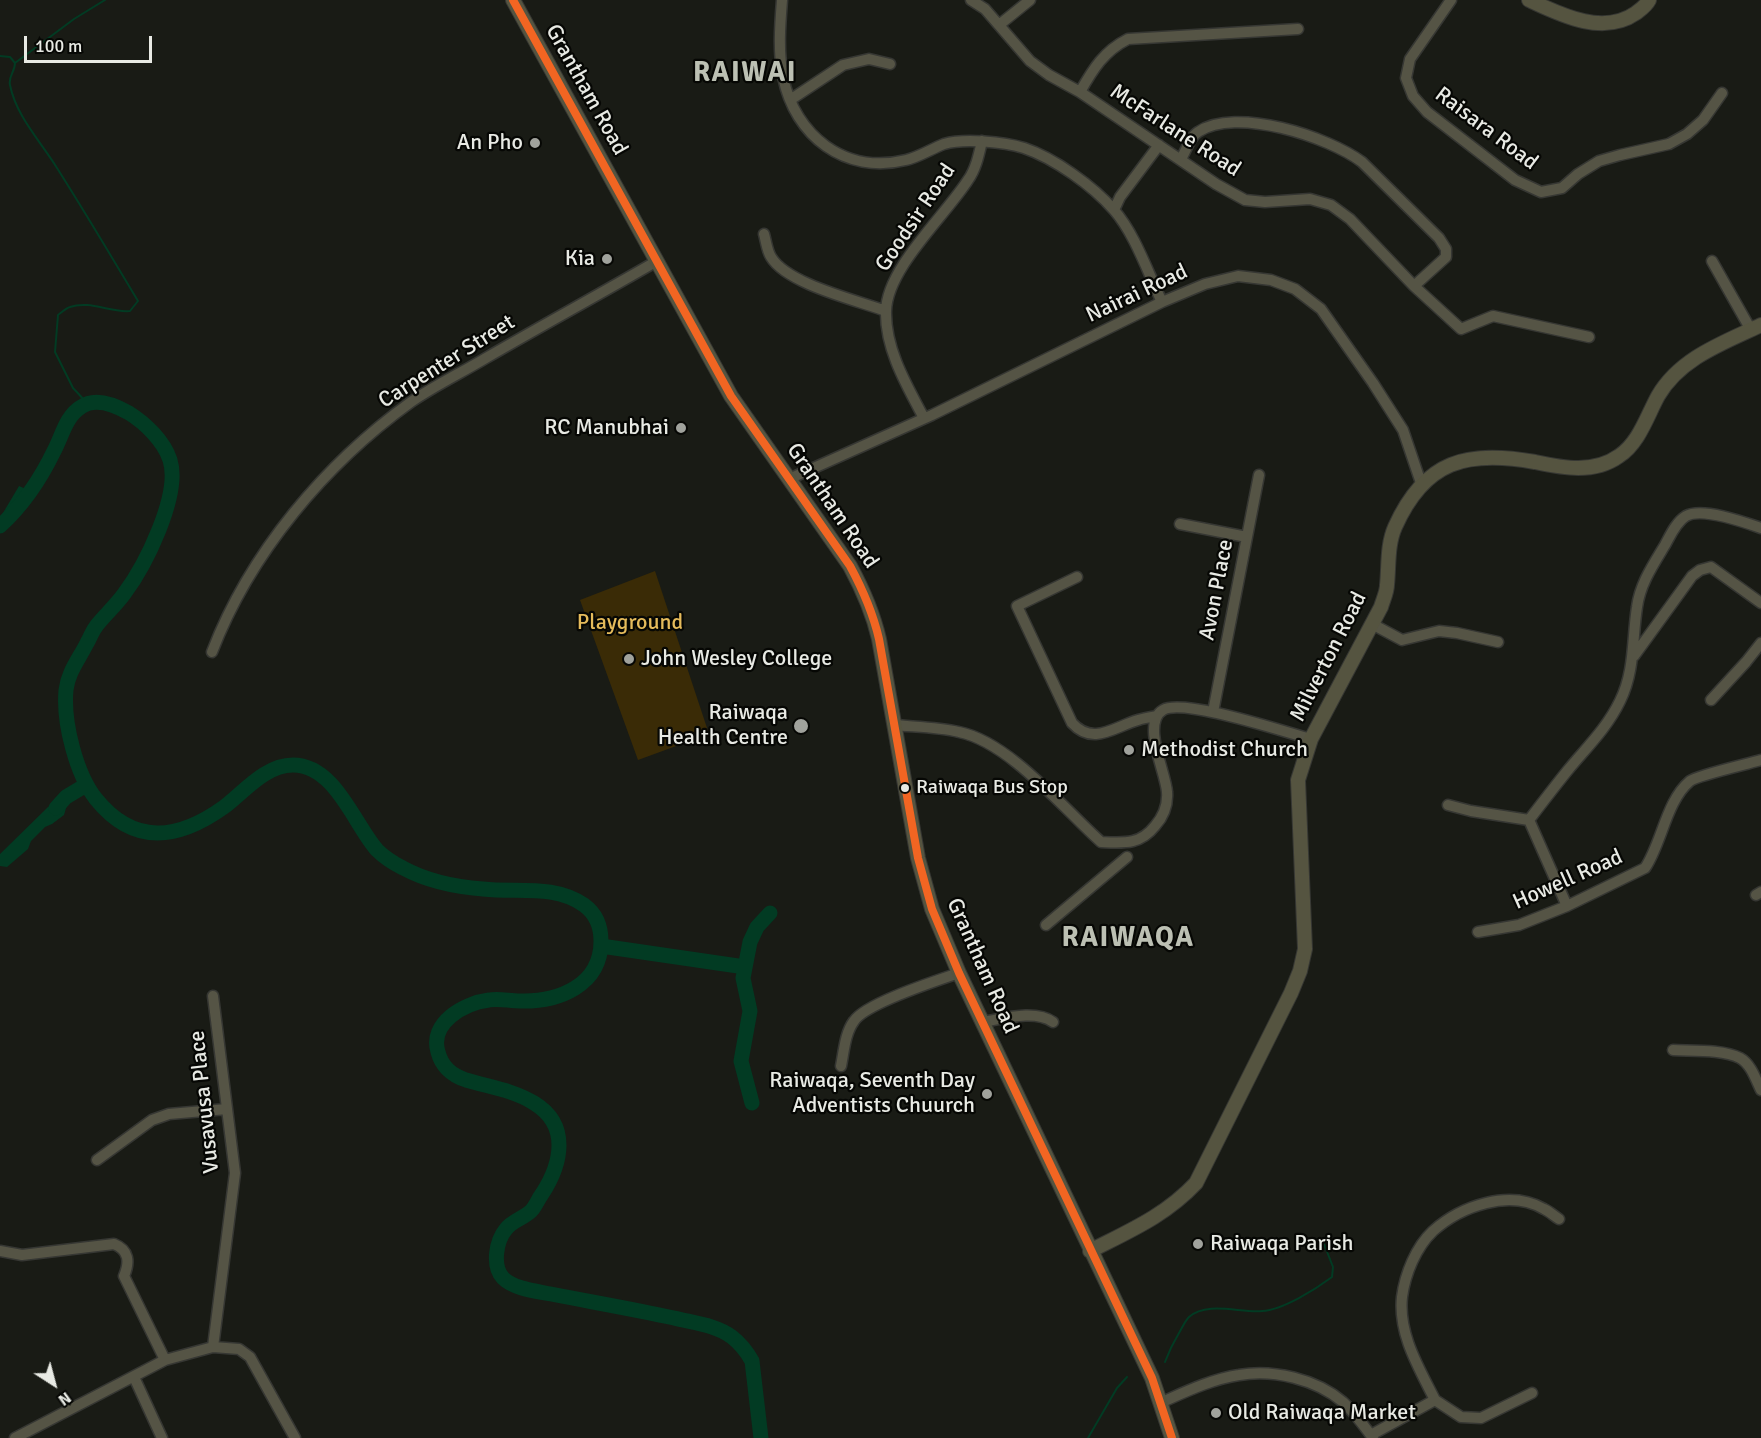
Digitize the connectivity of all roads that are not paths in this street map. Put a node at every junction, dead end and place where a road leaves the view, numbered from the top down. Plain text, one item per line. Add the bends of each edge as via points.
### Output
1 (513, 0) edge
2 (782, 0) edge
3 (971, 0) edge
4 (1030, 0) edge
5 (1451, 0) edge
6 (1530, 0) edge
7 (1649, 0) edge
8 (999, 26) junction
9 (1298, 29) dead end
10 (890, 64) dead end
11 (1080, 92) junction
12 (1722, 93) dead end
13 (790, 100) junction
14 (982, 141) junction
15 (1159, 146) junction
16 (1181, 159) junction
17 (1114, 210) junction
18 (764, 234) dead end
19 (657, 261) junction
20 (1712, 261) dead end
21 (1414, 286) junction
22 (1162, 302) junction
23 (886, 311) junction
24 (1756, 328) edge
25 (1589, 337) dead end
26 (924, 418) junction
27 (1258, 475) dead end
28 (789, 479) junction
29 (1421, 483) junction
30 (1180, 524) dead end
31 (1761, 528) edge
32 (1247, 537) junction
33 (1077, 578) dead end
34 (1761, 603) edge
35 (1372, 624) junction
36 (1498, 642) dead end
37 (1761, 643) edge
38 (212, 652) dead end
39 (1633, 657) junction
40 (1711, 700) dead end
41 (1213, 712) junction
42 (1157, 716) junction
43 (894, 725) junction
44 (1311, 739) junction
45 (1761, 760) edge
46 (1448, 805) dead end
47 (1529, 820) junction
48 (1126, 857) dead end
49 (1567, 906) junction
50 (1046, 925) dead end
51 (1478, 932) dead end
52 (959, 973) junction
53 (213, 996) dead end
54 (982, 1022) junction
55 (1053, 1022) dead end
56 (1673, 1050) dead end
57 (841, 1065) dead end
58 (1761, 1090) edge
59 (227, 1109) junction
60 (97, 1160) dead end
61 (1559, 1220) dead end
62 (0, 1251) edge
63 (1090, 1251) junction
64 (213, 1347) junction
65 (165, 1360) junction
66 (134, 1377) junction
67 (1532, 1393) dead end
68 (1435, 1400) junction
69 (1160, 1403) junction
70 (27, 1436) edge
71 (1372, 1437) edge
72 (15, 1438) edge
73 (162, 1438) edge
74 (295, 1438) edge
75 (1172, 1438) edge

1 - 19 main road, Grantham Road
2 - 13 street via 780,50
3 - 8 street, McFarlane Road
4 - 8 street
5 - 12 street, Raisara Road via 1410,59 1406,78 1413,96 1426,112 1515,180 1541,192 1562,188 1599,161 1669,144 1703,120
6 - 7 main road via 1580,21 1607,24 1628,18
8 - 11 street, McFarlane Road via 1030,61
9 - 11 street via 1128,39 1096,64
10 - 13 street via 869,59 843,65
11 - 15 street, McFarlane Road
13 - 14 street via 807,132 839,156 859,161 906,160 946,144
14 - 17 street via 1025,148 1047,158
14 - 23 street, Goodsir Road via 969,179 895,278
15 - 16 street, McFarlane Road
15 - 17 street
16 - 21 street, McFarlane Road via 1245,200 1310,199 1331,205 1350,219
16 - 21 street via 1196,133 1226,122 1248,122 1300,133 1350,153 1446,249 1446,257
17 - 22 street
18 - 23 street via 771,257 802,282
19 - 28 main road, Grantham Road via 731,396
19 - 38 street, Carpenter Street via 414,400 350,451 322,480 264,555 233,604
20 - 24 street
21 - 25 street, McFarlane Road via 1461,329 1493,316
22 - 26 street, Nairai Road
22 - 29 street, Nairai Road via 1205,284 1238,276 1295,288 1321,309 1373,383 1402,430
23 - 26 street, Goodsir Road via 897,364
24 - 29 main road, Milverton Road via 1686,363 1658,396 1634,441 1619,456 1597,466 1579,468 1500,458 1464,460 1439,468
26 - 28 street, Nairai Road
27 - 32 street, Avon Place
28 - 43 main road, Grantham Road via 850,566 869,603
29 - 35 main road, Milverton Road via 1393,530 1387,587
30 - 32 street
31 - 39 street via 1741,520 1698,513 1677,524 1641,590
32 - 41 street, Avon Place
33 - 42 street via 1017,606 1072,723 1079,730 1100,734
34 - 39 street via 1711,567 1700,570
35 - 36 street via 1402,640 1439,632
35 - 44 main road, Milverton Road
37 - 40 street
39 - 47 street via 1621,699 1608,724
41 - 42 street via 1176,707
41 - 44 street
42 - 43 street via 1154,731 1167,794 1166,807 1147,836 1117,843 1101,842 1030,775 984,741 960,732
43 - 52 main road, Grantham Road via 918,858 932,909
44 - 63 main road, Milverton Road via 1298,780 1305,949 1291,993 1196,1183 1150,1221
45 - 49 street, Howell Road via 1691,780 1668,815 1645,868
46 - 47 street
47 - 49 street
48 - 50 street
49 - 51 street, Howell Road via 1519,925
52 - 54 main road, Grantham Road
52 - 57 street via 858,1015 846,1039
53 - 59 street, Vusavusa Place
54 - 55 street via 1031,1016
54 - 63 main road, Grantham Road
56 - 58 street via 1725,1053 1741,1059
59 - 60 street via 169,1113 152,1120
59 - 64 street, Vusavusa Place via 235,1173
61 - 68 street via 1543,1208 1499,1200 1453,1217 1432,1232 1418,1251 1402,1298 1404,1325 1409,1349
62 - 65 street via 22,1254 114,1244 122,1247 128,1262 124,1276
63 - 69 main road, Grantham Road via 1152,1378
64 - 65 street
64 - 74 street via 239,1349 250,1357
65 - 66 street
66 - 70 street
66 - 73 street
67 - 68 street via 1481,1418 1461,1417
68 - 71 street
69 - 71 street via 1222,1379 1266,1372 1330,1393 1344,1403
69 - 75 main road, Grantham Road
70 - 72 street

